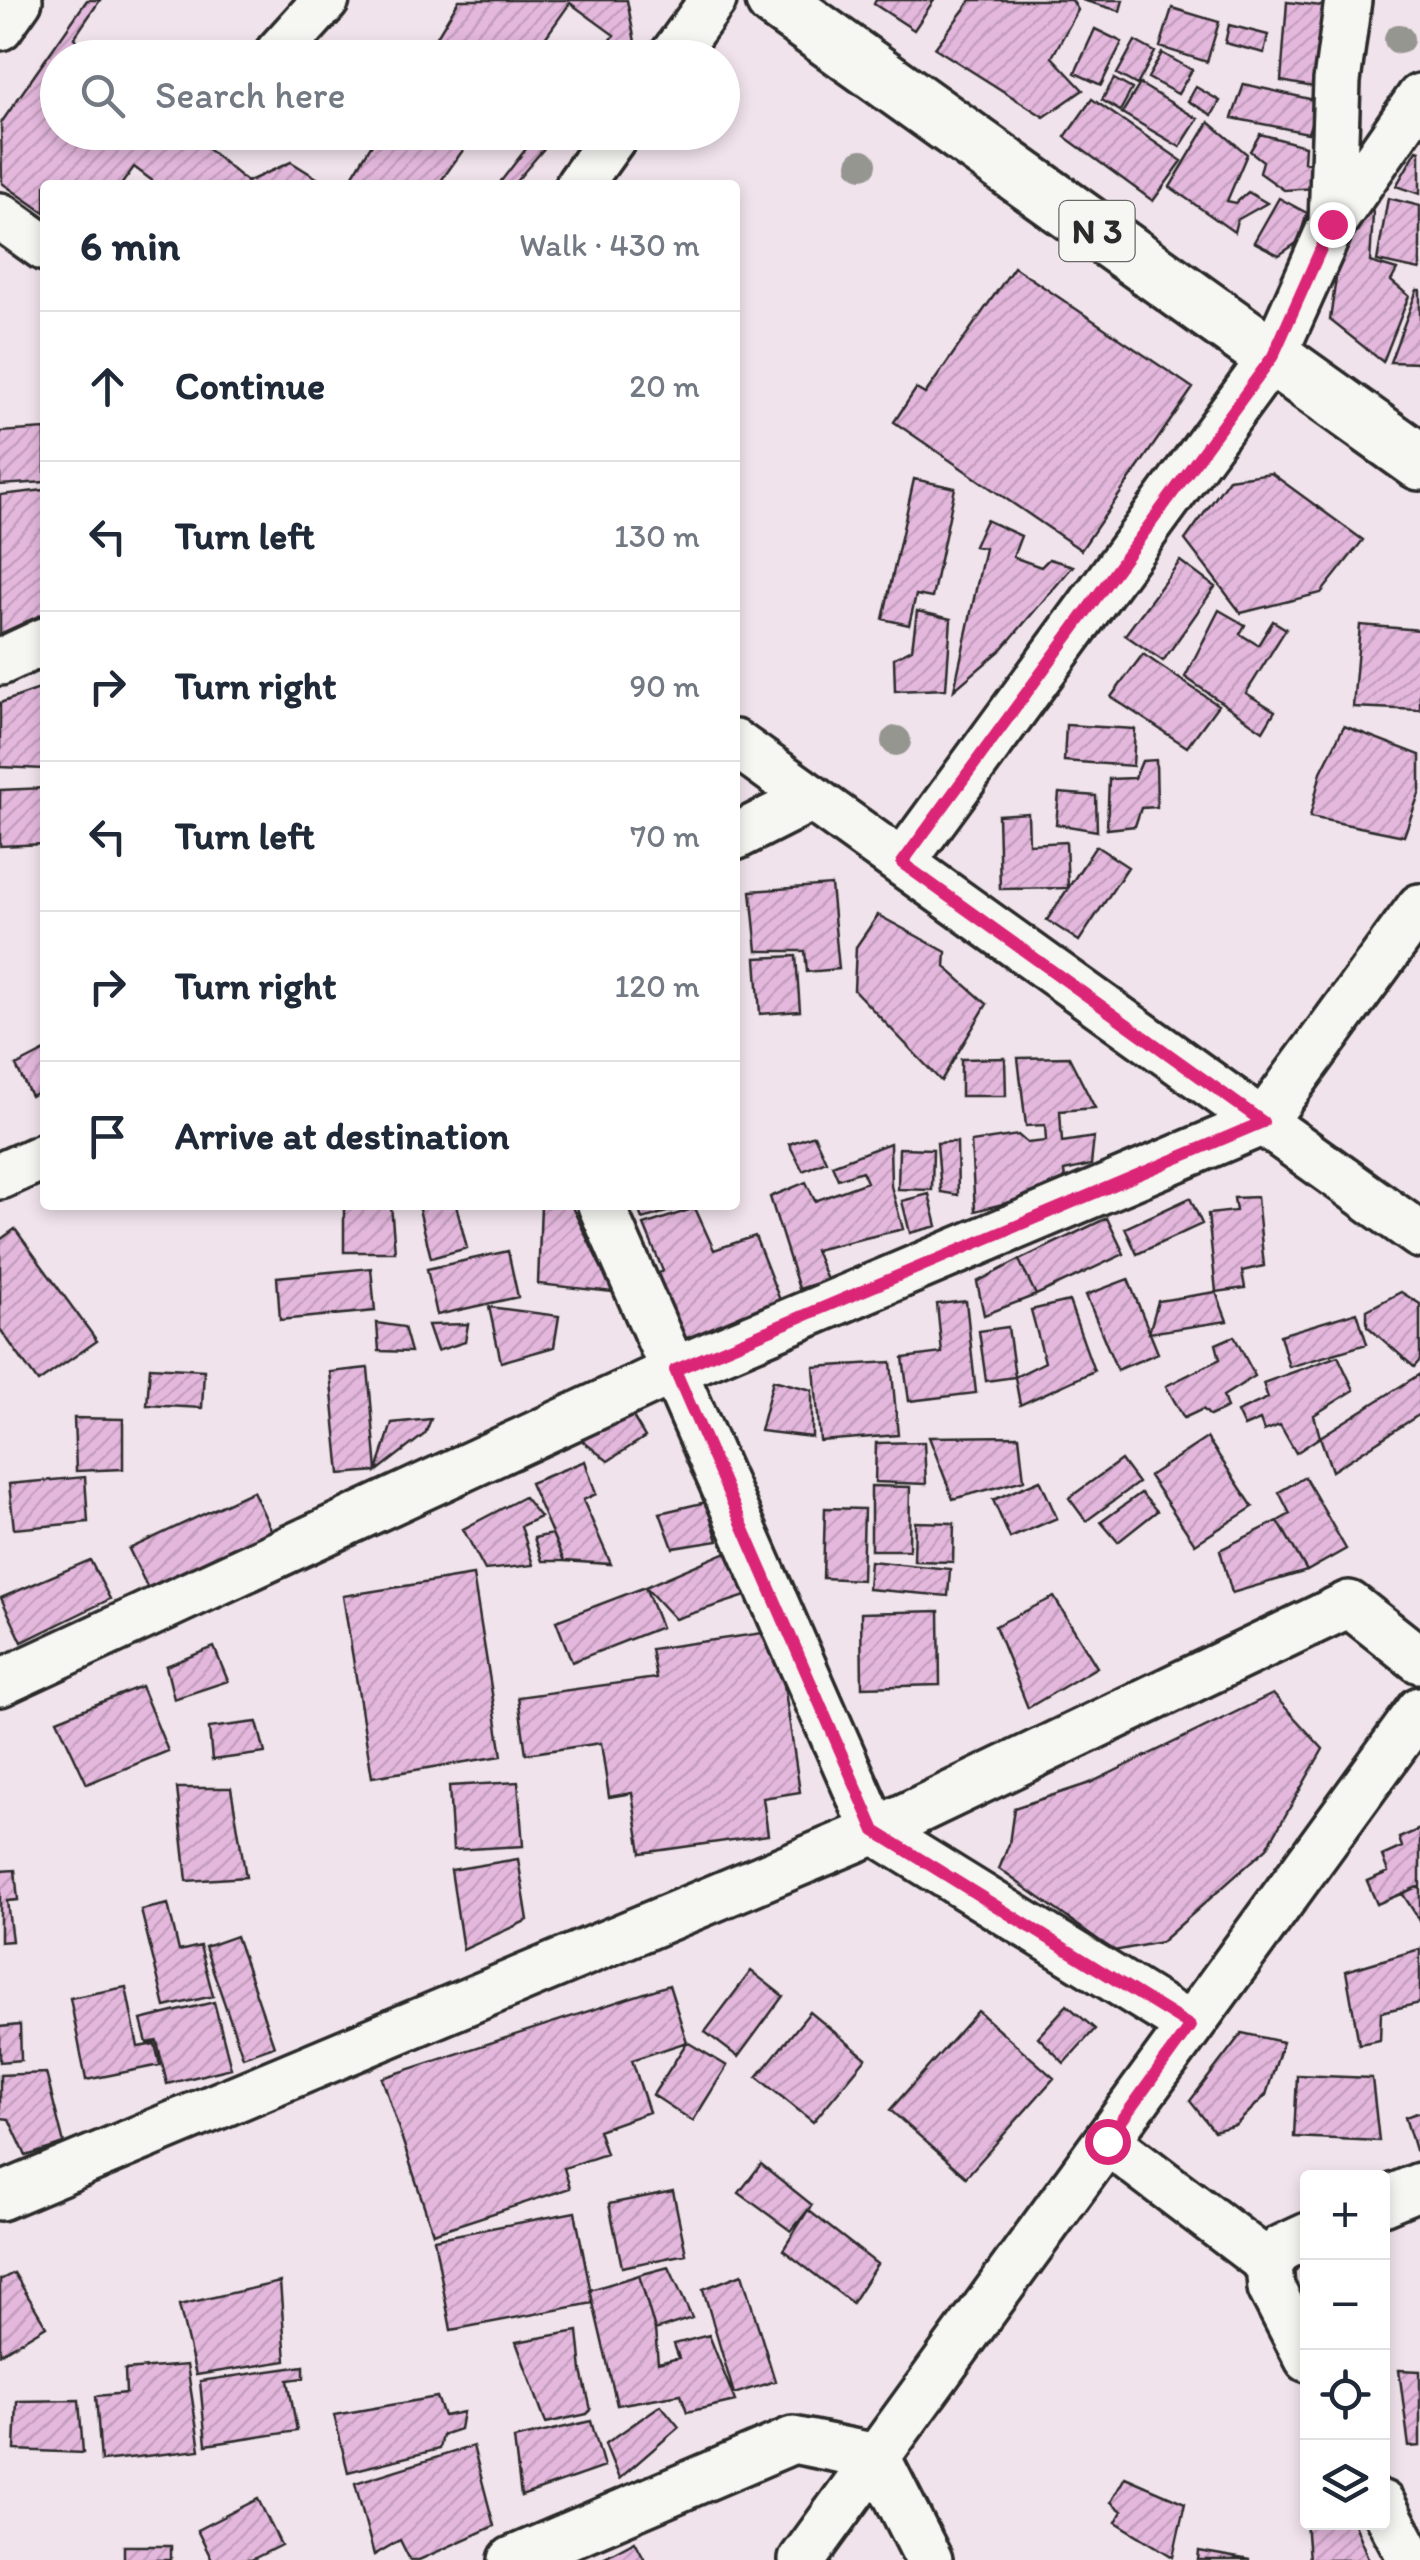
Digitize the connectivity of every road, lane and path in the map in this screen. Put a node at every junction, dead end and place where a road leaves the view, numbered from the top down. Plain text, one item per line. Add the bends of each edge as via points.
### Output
1 (19, 0) edge
2 (326, 0) edge
3 (713, 0) edge
4 (774, 0) edge
5 (1348, 0) edge
6 (0, 27) edge
7 (290, 40) edge
8 (684, 40) edge
9 (1420, 97) edge
10 (604, 150) edge
11 (583, 180) edge
12 (0, 216) edge
13 (1332, 224) junction
14 (40, 244) edge
15 (1273, 356) junction
16 (1420, 462) edge
17 (40, 644) edge
18 (0, 662) edge
19 (740, 747) edge
20 (812, 798) junction
21 (740, 834) edge
22 (902, 863) junction
23 (1420, 907) edge
24 (1263, 1122) junction
25 (40, 1158) edge
26 (0, 1176) edge
27 (603, 1210) edge
28 (1420, 1235) edge
29 (675, 1370) junction
30 (1420, 1660) edge
31 (0, 1683) edge
32 (1420, 1710) edge
33 (875, 1831) junction
34 (1190, 2026) junction
35 (1107, 2141) junction
36 (1420, 2186) edge
37 (0, 2198) edge
38 (1390, 2199) edge
39 (1300, 2240) edge
40 (1269, 2264) junction
41 (1303, 2350) edge
42 (877, 2457) junction
43 (1390, 2519) edge
44 (512, 2560) edge
45 (802, 2560) edge
46 (929, 2560) edge
47 (1412, 2560) edge

1 - 6 street
2 - 7 street
3 - 8 street
4 - 15 main road, N 3
5 - 13 street via 1337,81
9 - 13 street
10 - 11 street
12 - 14 street
13 - 15 street
15 - 16 main road, N 3
15 - 22 street
17 - 18 street
19 - 20 street
20 - 21 street
20 - 22 street
22 - 24 street
23 - 24 street
24 - 28 street
24 - 29 street
25 - 26 street
27 - 29 street
29 - 31 street
29 - 33 street
30 - 33 street via 1349,1604
32 - 34 street
33 - 34 street
33 - 37 street
34 - 35 street
35 - 40 street
35 - 42 street
36 - 38 street
39 - 40 street
40 - 41 street via 1270,2288
42 - 44 street via 793,2440
42 - 45 street
42 - 46 street
43 - 47 street

